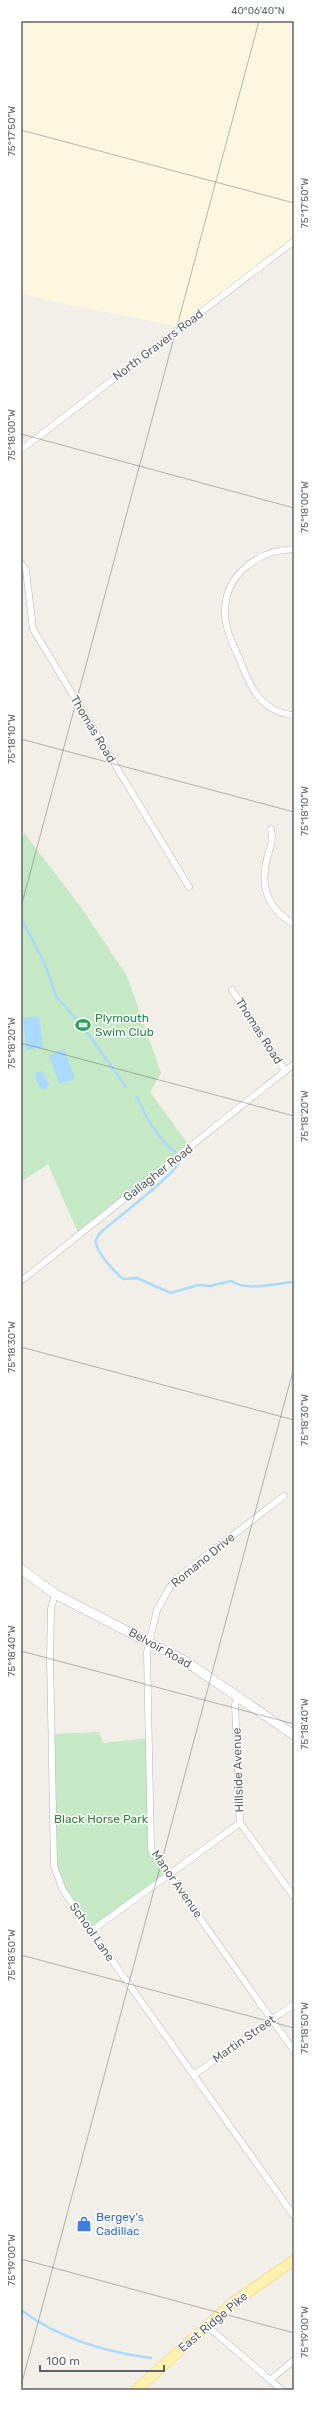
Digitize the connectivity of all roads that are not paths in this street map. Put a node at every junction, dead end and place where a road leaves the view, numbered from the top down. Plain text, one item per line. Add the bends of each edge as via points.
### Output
1 (294, 241) edge
2 (21, 450) edge
3 (294, 549) edge
4 (21, 563) edge
5 (294, 715) edge
6 (271, 829) dead end
7 (189, 888) dead end
8 (294, 924) edge
9 (232, 990) dead end
10 (294, 1064) edge
11 (285, 1071) junction
12 (21, 1281) edge
13 (284, 1496) dead end
14 (21, 1569) edge
15 (55, 1594) junction
16 (149, 1642) junction
17 (240, 1698) junction
18 (294, 1735) edge
19 (240, 1823) junction
20 (169, 1874) junction
21 (294, 1897) edge
22 (91, 1931) junction
23 (294, 2004) edge
24 (272, 2020) junction
25 (294, 2051) edge
26 (195, 2074) junction
27 (294, 2216) edge
28 (294, 2260) edge
29 (206, 2325) junction
30 (294, 2360) edge
31 (270, 2380) junction
32 (136, 2390) edge
33 (282, 2390) edge

1 - 2 street, North Gravers Road
3 - 5 street via 254,559 237,573 227,593 225,612 228,635 256,694 271,709
4 - 7 street, Thomas Road via 26,570 33,629
6 - 8 street via 273,840 267,856 264,877 267,899 284,919
9 - 11 street, Thomas Road
10 - 11 street, Gallagher Road
11 - 12 street, Gallagher Road
13 - 16 street, Romano Drive via 177,1578 157,1610
14 - 15 street, Belvoir Road
15 - 16 street, Belvoir Road
15 - 22 street, School Lane via 51,1609 50,1656 54,1866 63,1890
16 - 17 street, Belvoir Road via 185,1661
16 - 20 street, Manor Avenue via 147,1652 151,1849
17 - 18 street, Belvoir Road
17 - 19 street, Hillside Avenue via 235,1704
19 - 20 street
19 - 21 street, Hillside Avenue
20 - 22 street
20 - 24 street, Manor Avenue
22 - 26 street, School Lane
23 - 24 street, Martin Street
24 - 25 street, Manor Avenue
24 - 26 street, Martin Street
26 - 27 street, School Lane
28 - 29 main road, East Ridge Pike via 231,2304
29 - 31 street
29 - 32 main road, East Ridge Pike
30 - 31 street
31 - 33 street

